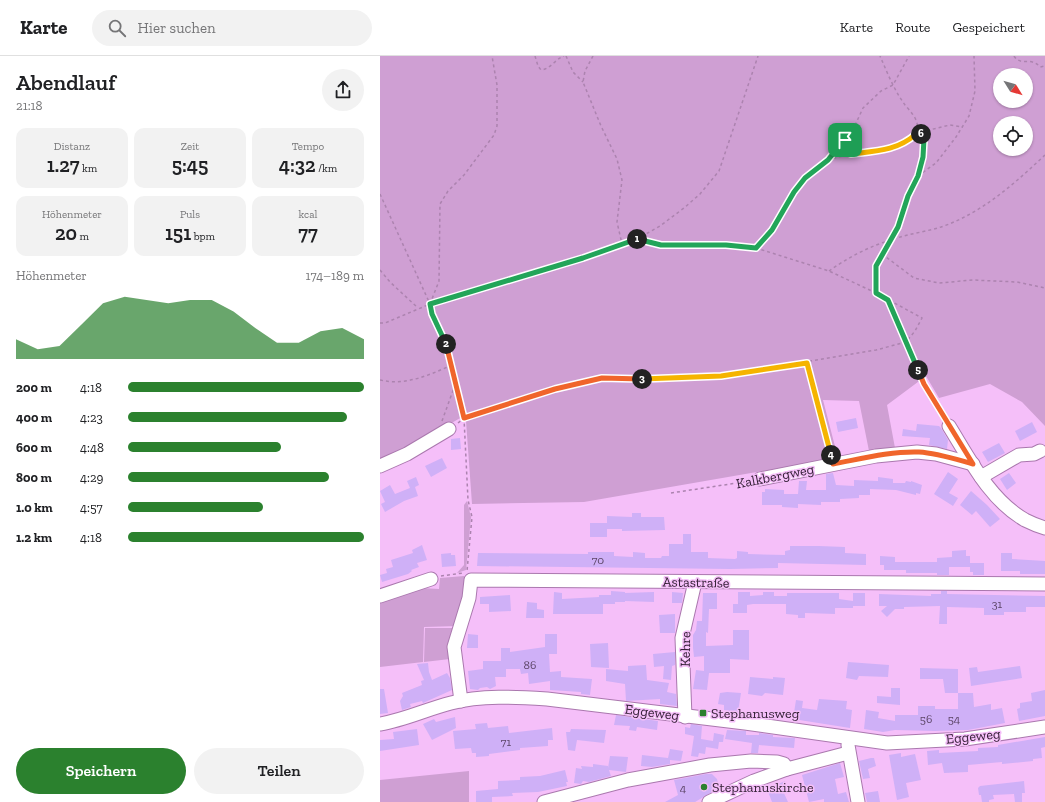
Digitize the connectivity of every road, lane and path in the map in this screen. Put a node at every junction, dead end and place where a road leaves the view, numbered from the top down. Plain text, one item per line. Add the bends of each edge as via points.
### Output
1 (492, 56) edge
2 (535, 56) edge
3 (565, 56) edge
4 (594, 56) edge
5 (758, 56) edge
6 (880, 56) edge
7 (909, 56) edge
8 (974, 56) edge
9 (1014, 56) edge
10 (1045, 66) edge
11 (583, 82) junction
12 (893, 85) junction
13 (963, 127) junction
14 (916, 134) junction
15 (922, 134) junction
16 (845, 140) junction
17 (851, 154) junction
18 (1045, 155) edge
19 (828, 160) junction
20 (918, 176) junction
21 (380, 194) edge
22 (637, 239) junction
23 (890, 240) junction
24 (622, 244) junction
25 (756, 248) junction
26 (882, 254) junction
27 (380, 270) edge
28 (829, 271) junction
29 (1045, 288) edge
30 (876, 293) junction
31 (888, 300) junction
32 (430, 304) junction
33 (418, 308) junction
34 (380, 323) edge
35 (906, 342) junction
36 (807, 363) junction
37 (452, 365) junction
38 (380, 380) edge
39 (455, 383) junction
40 (464, 418) junction
41 (950, 426) joint
42 (449, 429) dead end
43 (433, 438) junction
44 (1040, 451) dead end
45 (833, 464) junction
46 (973, 464) junction
47 (380, 466) edge
48 (981, 476) junction
49 (760, 479) joint
50 (671, 493) dead end
51 (1045, 528) edge
52 (431, 579) joint
53 (695, 582) junction
54 (1045, 584) edge
55 (380, 596) edge
56 (461, 700) junction
57 (685, 716) junction
58 (380, 724) edge
59 (1045, 727) edge
60 (850, 738) junction
61 (848, 753) junction
62 (787, 769) junction
63 (544, 802) edge
64 (709, 802) edge
65 (858, 802) edge

1 - 32 path via 497,85 497,126 494,135 469,170 448,191 440,204 440,282
2 - 3 path via 541,70 547,69 560,57
3 - 11 path via 573,72
4 - 11 path
5 - 22 path via 719,171 700,194 684,208
6 - 12 path
7 - 12 path
8 - 13 path via 976,85 973,106
9 - 10 path via 1022,61 1036,62 1040,67
11 - 24 path via 617,159 622,180 616,222
12 - 14 path via 915,117 918,127
12 - 16 path via 869,101
13 - 15 path via 950,125
13 - 20 path via 936,163
14 - 15 path
14 - 17 path via 890,150
15 - 20 path via 923,157
16 - 17 path via 852,144
16 - 19 path
17 - 19 path
18 - 23 path via 1014,184 978,210 941,227
19 - 25 path via 805,178 772,230
20 - 23 path via 908,196 902,218
21 - 32 path
22 - 24 path
22 - 25 path via 661,245 726,245
23 - 26 path
23 - 28 path via 841,262
24 - 32 path
25 - 28 path
26 - 29 path via 914,278 939,283 973,280 1017,282
26 - 30 path via 876,266
27 - 33 path
28 - 30 path
30 - 31 path
31 - 35 path
31 - 35 path via 922,318
32 - 33 path
32 - 37 path via 448,348
33 - 34 path
35 - 36 path
35 - 41 path via 924,384
36 - 40 path via 721,376 660,380 602,378 555,389
36 - 45 path
37 - 38 path via 418,379 402,382
37 - 39 path
39 - 40 path
39 - 43 path via 446,412
40 - 52 path via 468,500 472,517 467,572
41 - 46 street
42 - 43 street
43 - 47 street via 407,454
44 - 48 street via 1019,455
45 - 46 street, Kalkbergweg via 917,452 936,454
45 - 49 street, Kalkbergweg
46 - 48 street
48 - 51 street via 1005,505 1025,520
49 - 50 path, Kalkbergweg
52 - 55 street
53 - 54 street, Astastraße
53 - 56 street, Astastraße via 471,580 469,598 454,647
53 - 57 street, Kehre via 682,638
56 - 57 street, Eggeweg via 547,699
56 - 58 street, Eggeweg via 405,719
57 - 60 street, Eggeweg
59 - 60 street, Eggeweg via 965,739 912,743 887,743
60 - 61 street
61 - 62 street
61 - 65 street
62 - 63 street via 784,764 765,761 710,765 628,780
62 - 64 street

